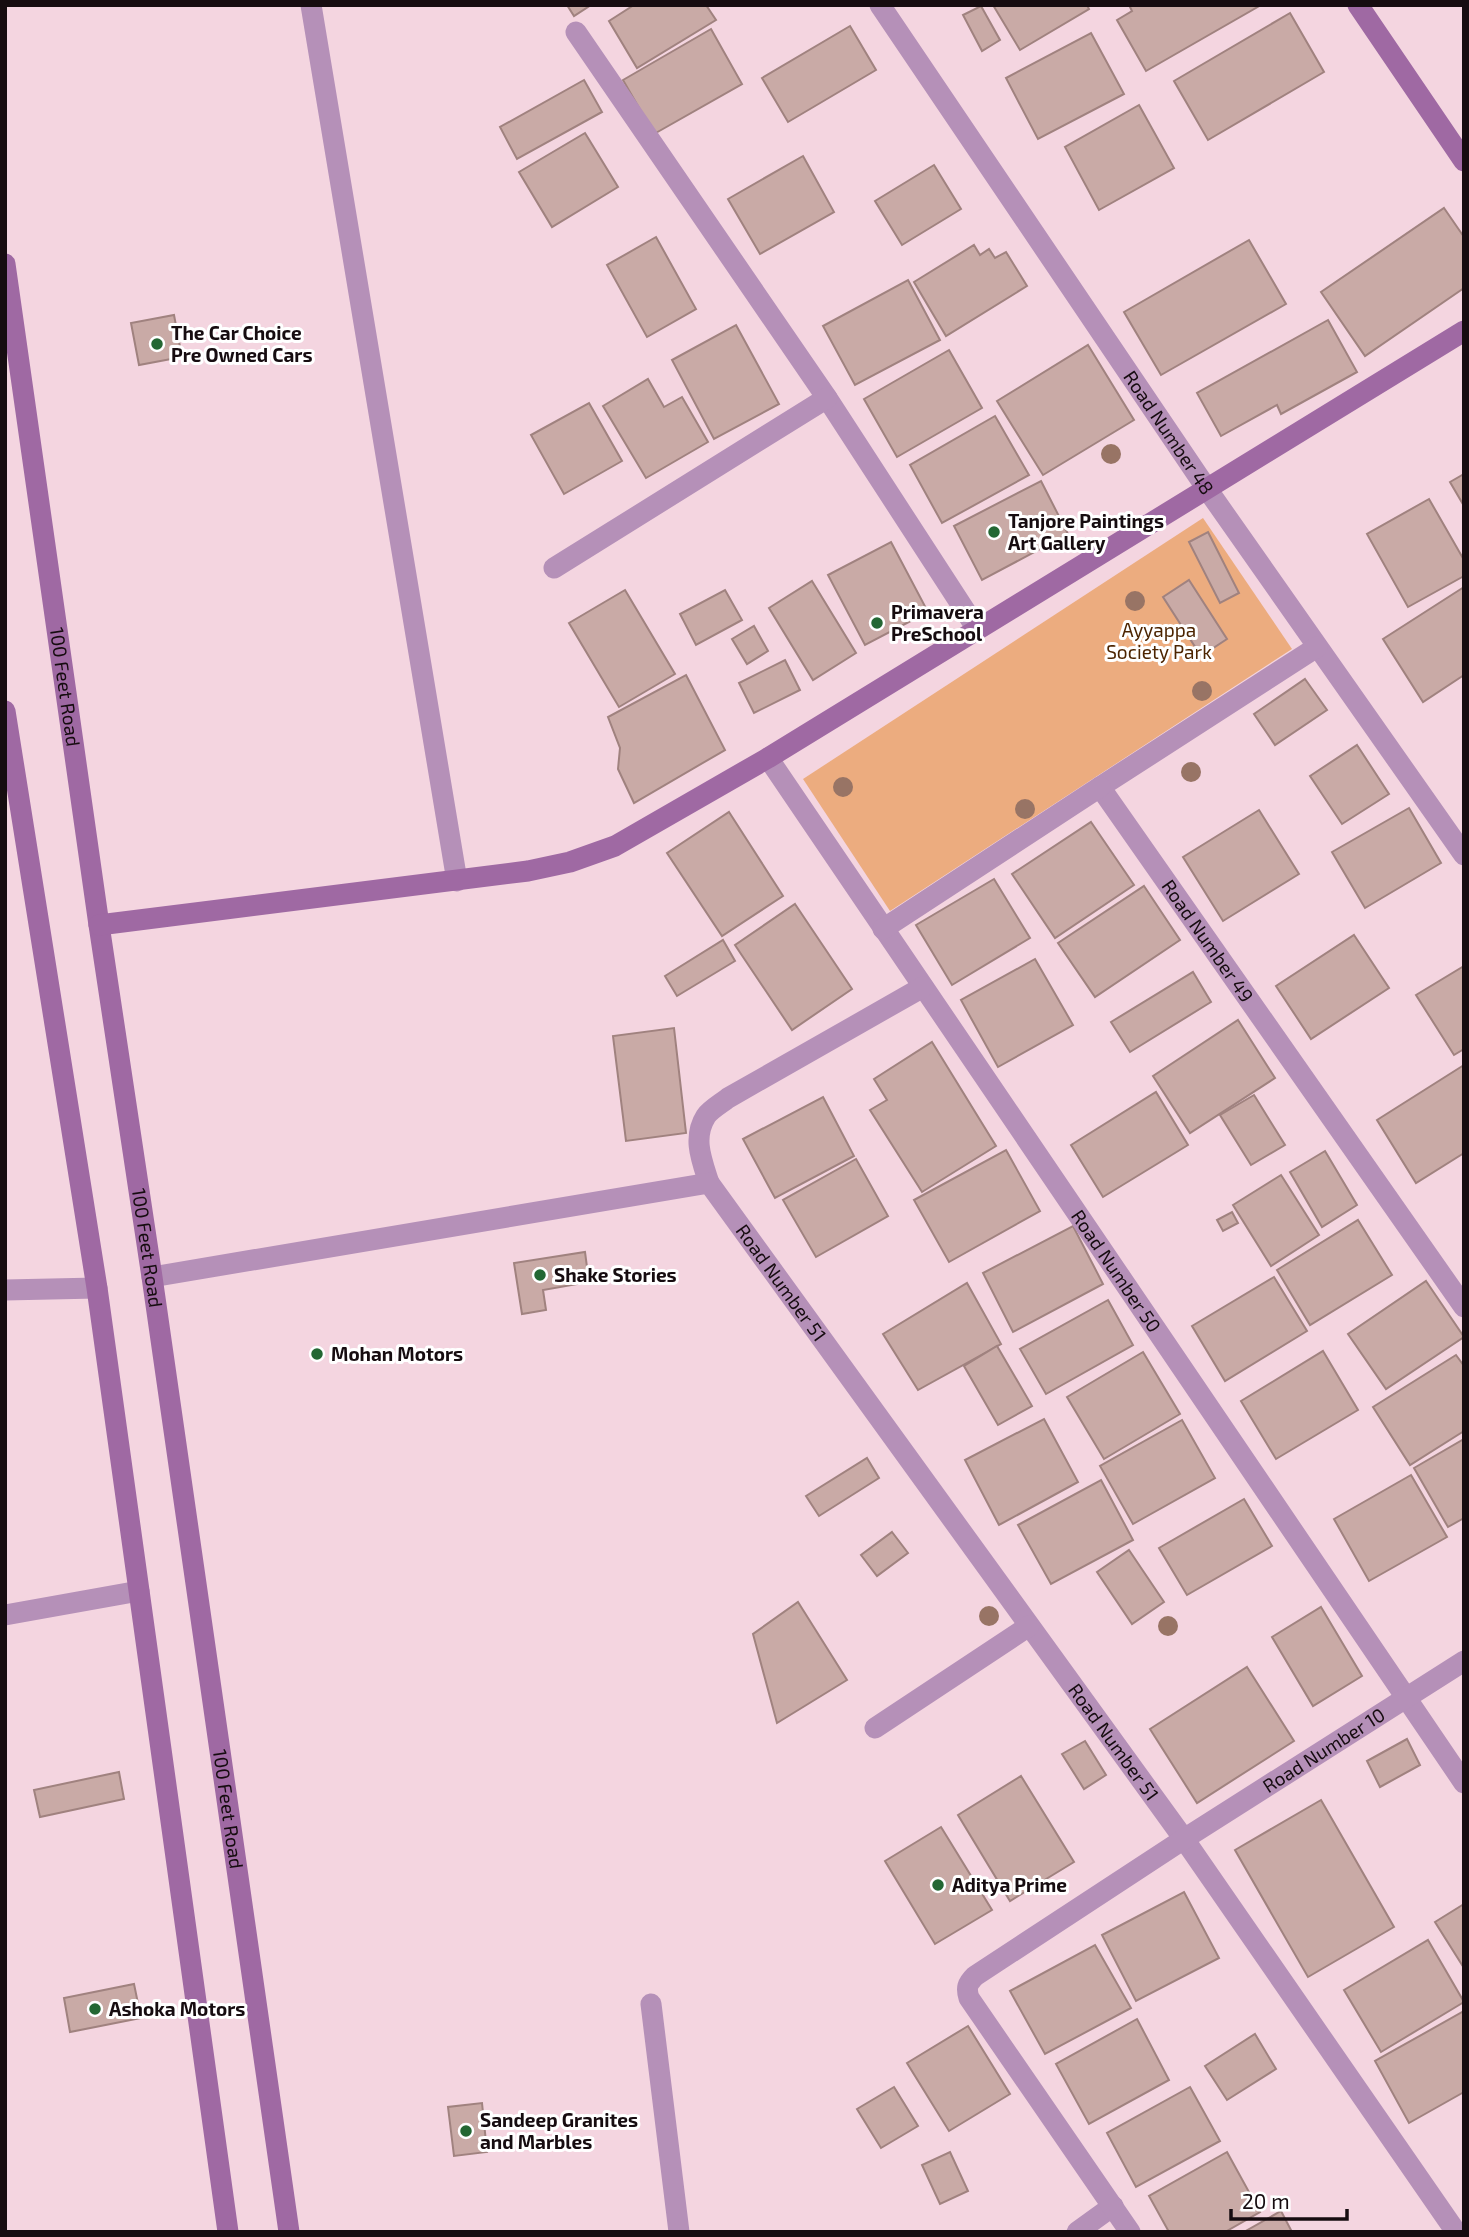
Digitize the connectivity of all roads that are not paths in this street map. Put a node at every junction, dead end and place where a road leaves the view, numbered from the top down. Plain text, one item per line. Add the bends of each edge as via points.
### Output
1 (311, 5) edge
2 (880, 5) edge
3 (1358, 5) edge
4 (576, 32) dead end
5 (1464, 161) edge
6 (5, 264) edge
7 (1464, 331) edge
8 (827, 398) junction
9 (1207, 489) junction
10 (554, 568) dead end
11 (977, 629) junction
12 (1317, 647) junction
13 (5, 710) edge
14 (768, 758) junction
15 (1100, 787) junction
16 (1464, 855) edge
17 (457, 881) junction
18 (99, 925) junction
19 (883, 929) junction
20 (923, 987) junction
21 (709, 1183) junction
22 (152, 1277) junction
23 (97, 1288) junction
24 (5, 1290) edge
25 (1464, 1307) edge
26 (139, 1591) junction
27 (5, 1615) edge
28 (1029, 1626) junction
29 (1464, 1661) edge
30 (1405, 1698) junction
31 (875, 1728) dead end
32 (1464, 1783) edge
33 (1184, 1839) junction
34 (651, 2004) dead end
35 (1113, 2206) junction
36 (228, 2232) edge
37 (289, 2232) edge
38 (679, 2232) edge
39 (1077, 2232) edge
40 (1130, 2232) edge
41 (1456, 2232) edge

1 - 17 street
2 - 9 street, Road Number 48
3 - 5 main road
4 - 8 street
6 - 18 main road, 100 Feet Road
7 - 9 main road
8 - 10 street
8 - 11 street
9 - 11 main road
9 - 12 street, Road Number 48
11 - 14 main road
12 - 15 street
12 - 16 street, Road Number 48
13 - 23 main road
14 - 17 main road via 615,846 570,862
14 - 19 street, Road Number 50
15 - 19 street
15 - 25 street, Road Number 49
17 - 18 main road
18 - 22 main road, 100 Feet Road
19 - 20 street, Road Number 50
20 - 21 street, Road Number 51 via 706,1115 699,1149
20 - 30 street, Road Number 50
21 - 22 street
21 - 28 street, Road Number 51
22 - 37 main road, 100 Feet Road
23 - 24 street
23 - 26 main road
26 - 27 street
26 - 36 main road
28 - 31 street
28 - 33 street, Road Number 51
29 - 30 street, Road Number 10
30 - 32 street, Road Number 50
30 - 33 street, Road Number 10
33 - 35 street via 975,1976 967,1989
33 - 41 street, Road Number 51
34 - 38 street
35 - 39 street
35 - 40 street

